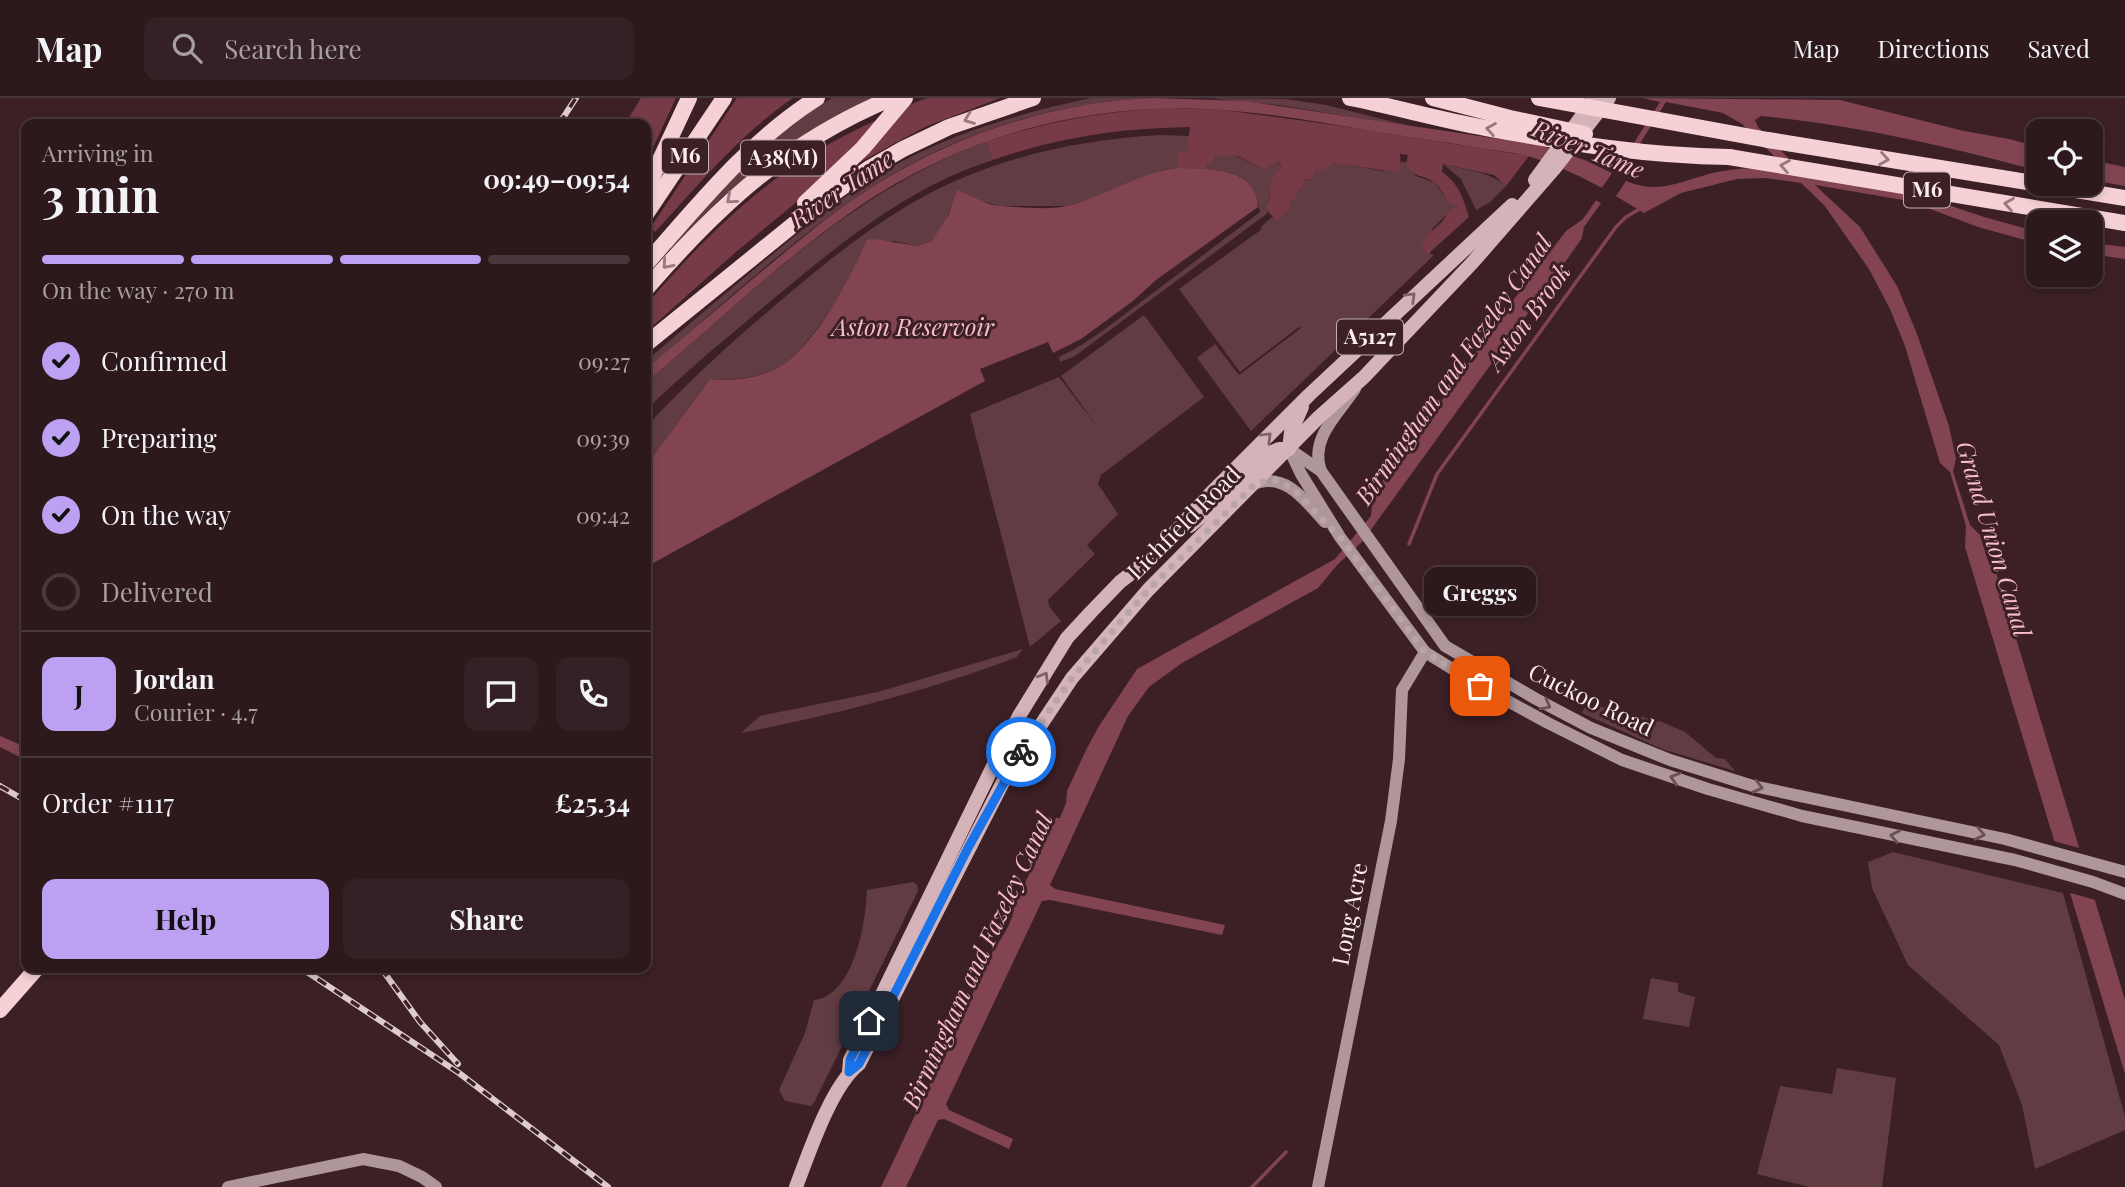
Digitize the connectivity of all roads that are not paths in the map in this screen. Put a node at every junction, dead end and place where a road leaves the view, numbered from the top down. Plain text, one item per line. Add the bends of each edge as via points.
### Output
1 (689, 98) edge
2 (724, 98) edge
3 (817, 98) edge
4 (892, 98) edge
5 (905, 98) edge
6 (1034, 98) edge
7 (1350, 98) edge
8 (1433, 98) edge
9 (1539, 98) edge
10 (1601, 98) edge
11 (1768, 140) junction
12 (1729, 157) junction
13 (1549, 168) junction
14 (651, 179) edge
15 (2125, 198) edge
16 (651, 207) edge
17 (2125, 223) edge
18 (651, 258) edge
19 (651, 283) edge
20 (678, 317) junction
21 (651, 340) edge
22 (1364, 377) junction
23 (1309, 395) junction
24 (1289, 449) junction
25 (1321, 471) junction
26 (1256, 483) junction
27 (1340, 537) junction
28 (1152, 557) junction
29 (1425, 652) junction
30 (2120, 871) edge
31 (2125, 894) edge
32 (33, 973) edge
33 (0, 1010) edge
34 (849, 1072) junction
35 (814, 1142) junction
36 (228, 1187) edge
37 (436, 1187) edge
38 (789, 1187) edge
39 (796, 1187) edge
40 (1318, 1187) edge

1 - 14 highway, M6
2 - 16 highway, M6
3 - 18 highway, A38(M) via 741,158
4 -> 19 highway, A38(M) via 829,129 750,183
5 - 20 highway, A38(M) via 840,171
6 -> 20 highway, A38(M) via 949,127 868,169
12 -> 7 highway, M6, bridge via 1650,153 1511,132
8 - 12 highway, M6, bridge via 1574,131
9 - 11 highway, M6, bridge
10 - 11 highway, M6 via 1745,125
10 - 13 main road, Lichfield Road / A5127
11 -> 15 highway, M6
17 -> 12 highway, M6
13 - 22 main road, Lichfield Road / A5127 via 1473,262
23 -> 13 main road, Lichfield Road / A5127
20 - 21 highway, A38(M)
22 - 24 main road, Lichfield Road / A5127
22 - 25 main road via 1319,440
23 - 24 main road via 1291,432
28 -> 23 main road, Lichfield Road / A5127
24 - 25 main road, Cuckoo Road
24 - 26 main road, Lichfield Road / A5127
24 - 27 main road, Cuckoo Road
24 - 28 main road via 1267,454 1216,505
25 -> 30 main road, Cuckoo Road via 1445,646 1601,732 1753,786 2052,851
26 - 27 main road via 1275,480 1293,489
26 - 34 main road, Lichfield Road / A5127 via 1148,590 1072,678 1003,782 859,1064
27 - 29 main road, Cuckoo Road
34 -> 28 main road, Lichfield Road / A5127 via 850,1060 1019,716 1067,638 1120,582
31 -> 29 main road, Cuckoo Road via 1979,852 1802,816 1668,776 1592,746
29 - 40 main road, Long Acre via 1402,690 1391,821
32 - 33 highway
34 - 35 main road, Lichfield Road / A5127
35 - 38 main road, Lichfield Road / A5127
35 - 39 main road, Lichfield Road / A5127
36 - 37 main road via 363,1159 399,1166

